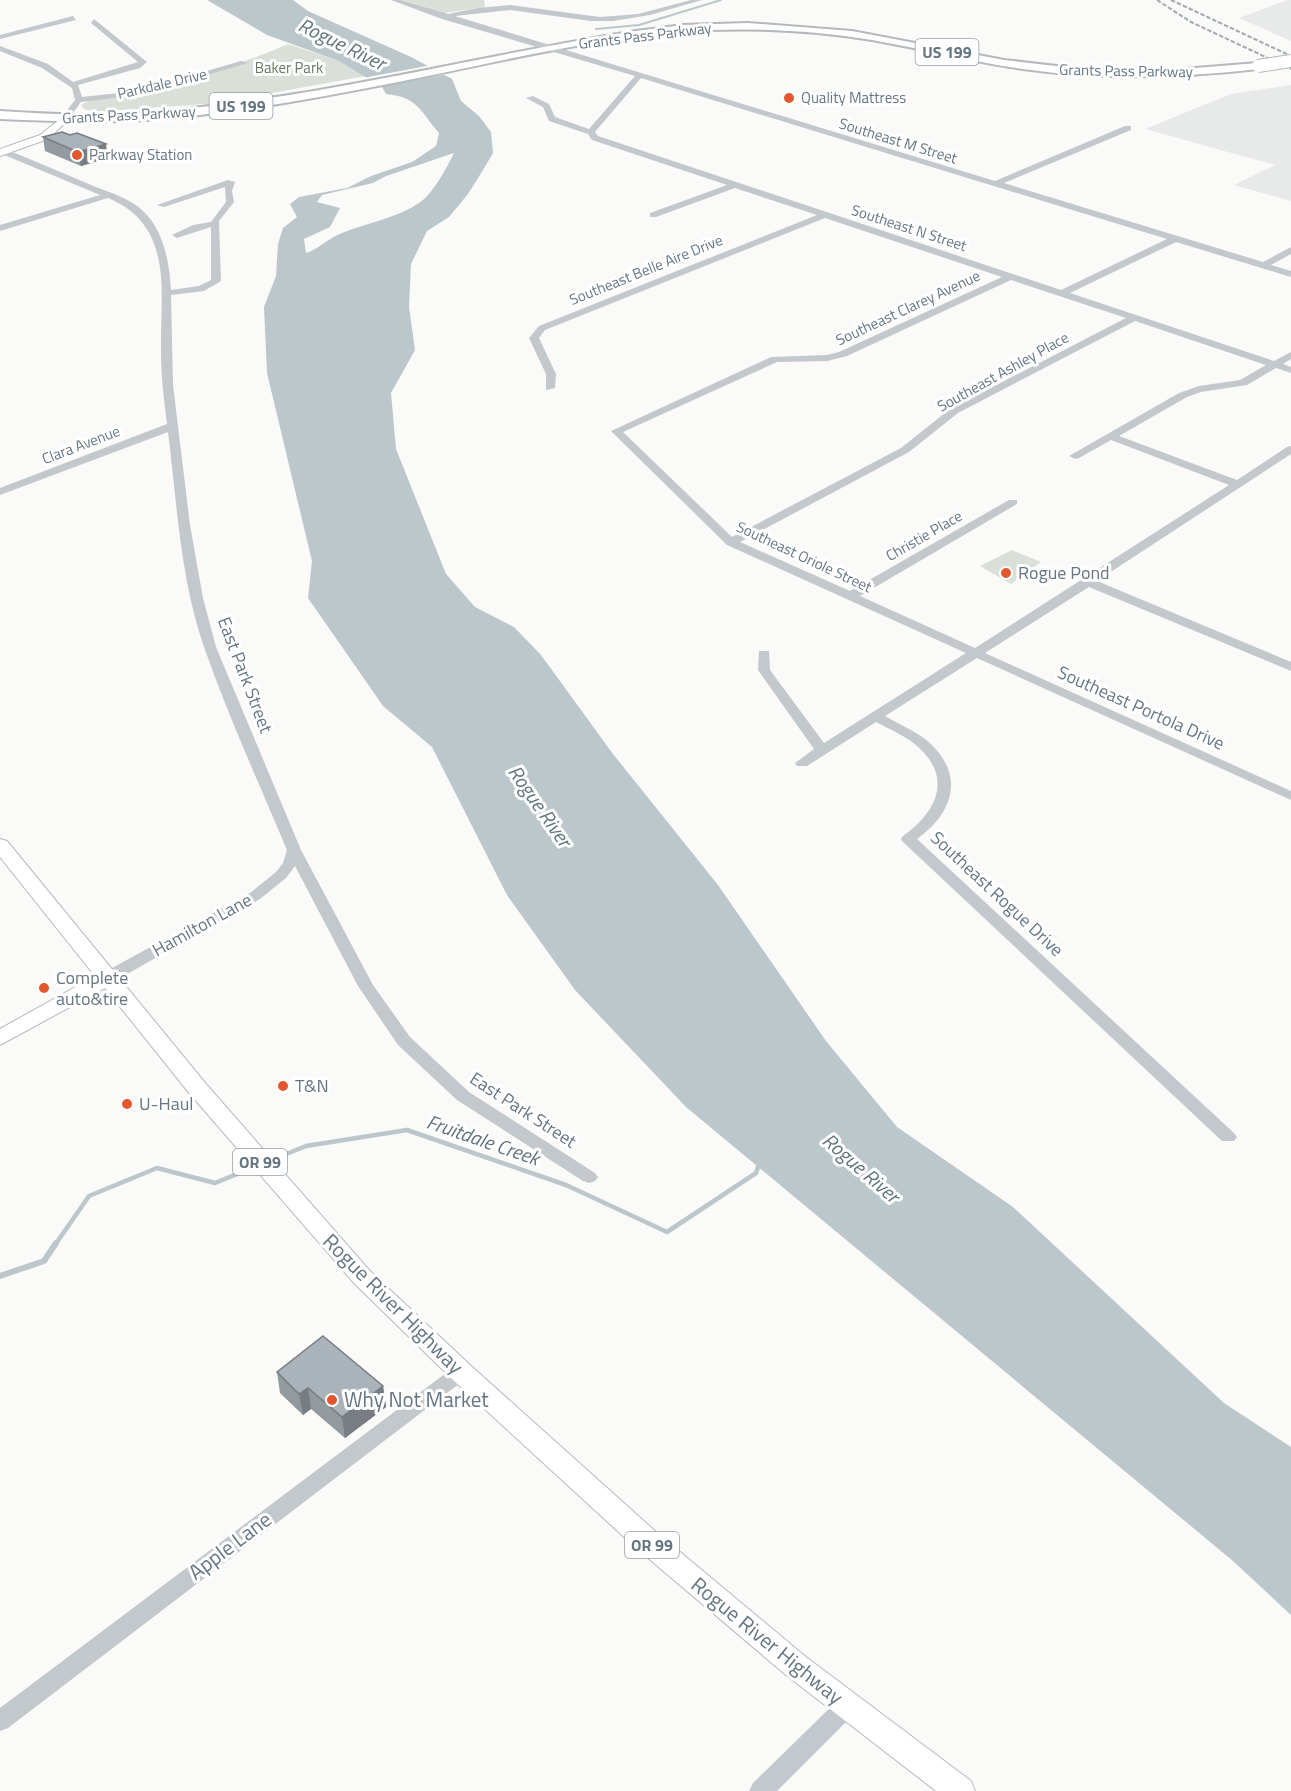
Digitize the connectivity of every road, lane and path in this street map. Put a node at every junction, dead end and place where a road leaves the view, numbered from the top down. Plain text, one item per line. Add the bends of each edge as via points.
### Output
1 (394, 0) edge
2 (699, 0) edge
3 (444, 17) junction
4 (73, 18) dead end
5 (94, 21) dead end
6 (0, 37) edge
7 (0, 48) edge
8 (552, 48) junction
9 (1291, 61) edge
10 (244, 63) dead end
11 (639, 76) junction
12 (73, 84) junction
13 (530, 98) dead end
14 (79, 99) junction
15 (0, 115) edge
16 (64, 119) junction
17 (1128, 128) dead end
18 (591, 132) junction
19 (3, 152) edge
20 (734, 184) junction
21 (995, 184) junction
22 (109, 195) junction
23 (161, 205) dead end
24 (653, 215) dead end
25 (824, 215) junction
26 (215, 223) junction
27 (0, 228) edge
28 (177, 235) dead end
29 (1175, 239) junction
30 (1291, 250) edge
31 (1263, 266) junction
32 (1291, 274) edge
33 (1010, 277) junction
34 (166, 293) junction
35 (1061, 294) junction
36 (1134, 318) junction
37 (1291, 355) edge
38 (1274, 365) junction
39 (1291, 370) edge
40 (550, 387) dead end
41 (173, 426) junction
42 (616, 431) joint
43 (1109, 436) junction
44 (1291, 449) edge
45 (1075, 456) dead end
46 (1238, 484) junction
47 (0, 492) edge
48 (1013, 502) dead end
49 (730, 542) junction
50 (1088, 582) junction
51 (850, 596) junction
52 (975, 653) junction
53 (764, 654) dead end
54 (1291, 667) edge
55 (876, 717) junction
56 (822, 750) junction
57 (802, 763) dead end
58 (1291, 796) edge
59 (0, 846) edge
60 (294, 850) junction
61 (107, 978) junction
62 (0, 1038) edge
63 (1228, 1137) dead end
64 (589, 1177) dead end
65 (460, 1372) junction
66 (847, 1706) junction
67 (0, 1721) edge
68 (761, 1791) edge
69 (960, 1791) edge

1 - 3 street, Southeast M Street
2 - 3 street via 648,15 616,19 579,18 516,8
3 - 8 street, Southeast M Street
4 - 6 street
5 - 12 street via 143,62
7 - 12 street via 45,66
8 - 9 highway, Grants Pass Parkway / US 199, bridge via 672,30 768,27 848,33 1011,64 1072,71 1161,74
8 - 11 street, Southeast M Street
8 - 16 highway, Grants Pass Parkway / US 199 via 300,96 181,114
10 - 14 street, Parkdale Drive via 139,93
11 - 18 street
11 - 21 street, Southeast M Street
12 - 14 street
13 - 18 street, Southeast N Street via 546,106 552,119
14 - 16 street
15 - 16 highway, Grants Pass Parkway / US 199
16 - 19 main road via 44,137
17 - 21 street
18 - 20 street, Southeast N Street via 595,138
19 - 22 street, East Park Street
20 - 24 street
20 - 25 street, Southeast N Street
21 - 29 street, Southeast M Street
22 - 27 street
22 - 34 street, East Park Street via 138,210 150,224 161,252
23 - 26 street via 231,180 230,202
25 - 33 street, Southeast N Street
25 - 40 street, Southeast Belle Aire Drive via 542,328 534,338 551,374
26 - 28 street
26 - 34 street via 216,280 201,289
29 - 31 street, Southeast M Street
29 - 35 street
30 - 31 street
31 - 32 street, Southeast M Street
33 - 35 street, Southeast N Street
33 - 42 street, Southeast Clarey Avenue via 843,354 775,359
34 - 41 street, East Park Street via 166,365
35 - 36 street, Southeast N Street
36 - 38 street, Southeast N Street
36 - 49 street, Southeast Ashley Place via 954,411 905,450
37 - 38 street
38 - 39 street, Southeast N Street
38 - 43 street via 1243,383 1183,395
41 - 47 street, Clara Avenue
41 - 60 street, East Park Street via 186,540 200,614
42 - 49 street, Southeast Oriole Street
43 - 45 street
43 - 46 street
44 - 46 street
46 - 50 street
48 - 51 street, Christie Place
49 - 51 street, Southeast Oriole Street
50 - 52 street
50 - 54 street
51 - 52 street, Southeast Oriole Street
52 - 55 street
52 - 58 street, Southeast Portola Drive
53 - 56 street via 764,670
55 - 56 street
55 - 63 street, Southeast Rogue Drive via 927,747 946,786 942,806 927,828 909,839
56 - 57 street
59 - 61 main road, Rogue River Highway / OR 99
60 - 61 street, Hamilton Lane via 281,875 255,896
60 - 64 street, East Park Street via 366,986 404,1041 463,1096
61 - 62 main road, Hamilton Lane
61 - 65 main road, Rogue River Highway / OR 99 via 326,1238
65 - 66 main road, Rogue River Highway / OR 99 via 645,1539
65 - 67 street, Apple Lane
66 - 68 street
66 - 69 main road, Rogue River Highway / OR 99

